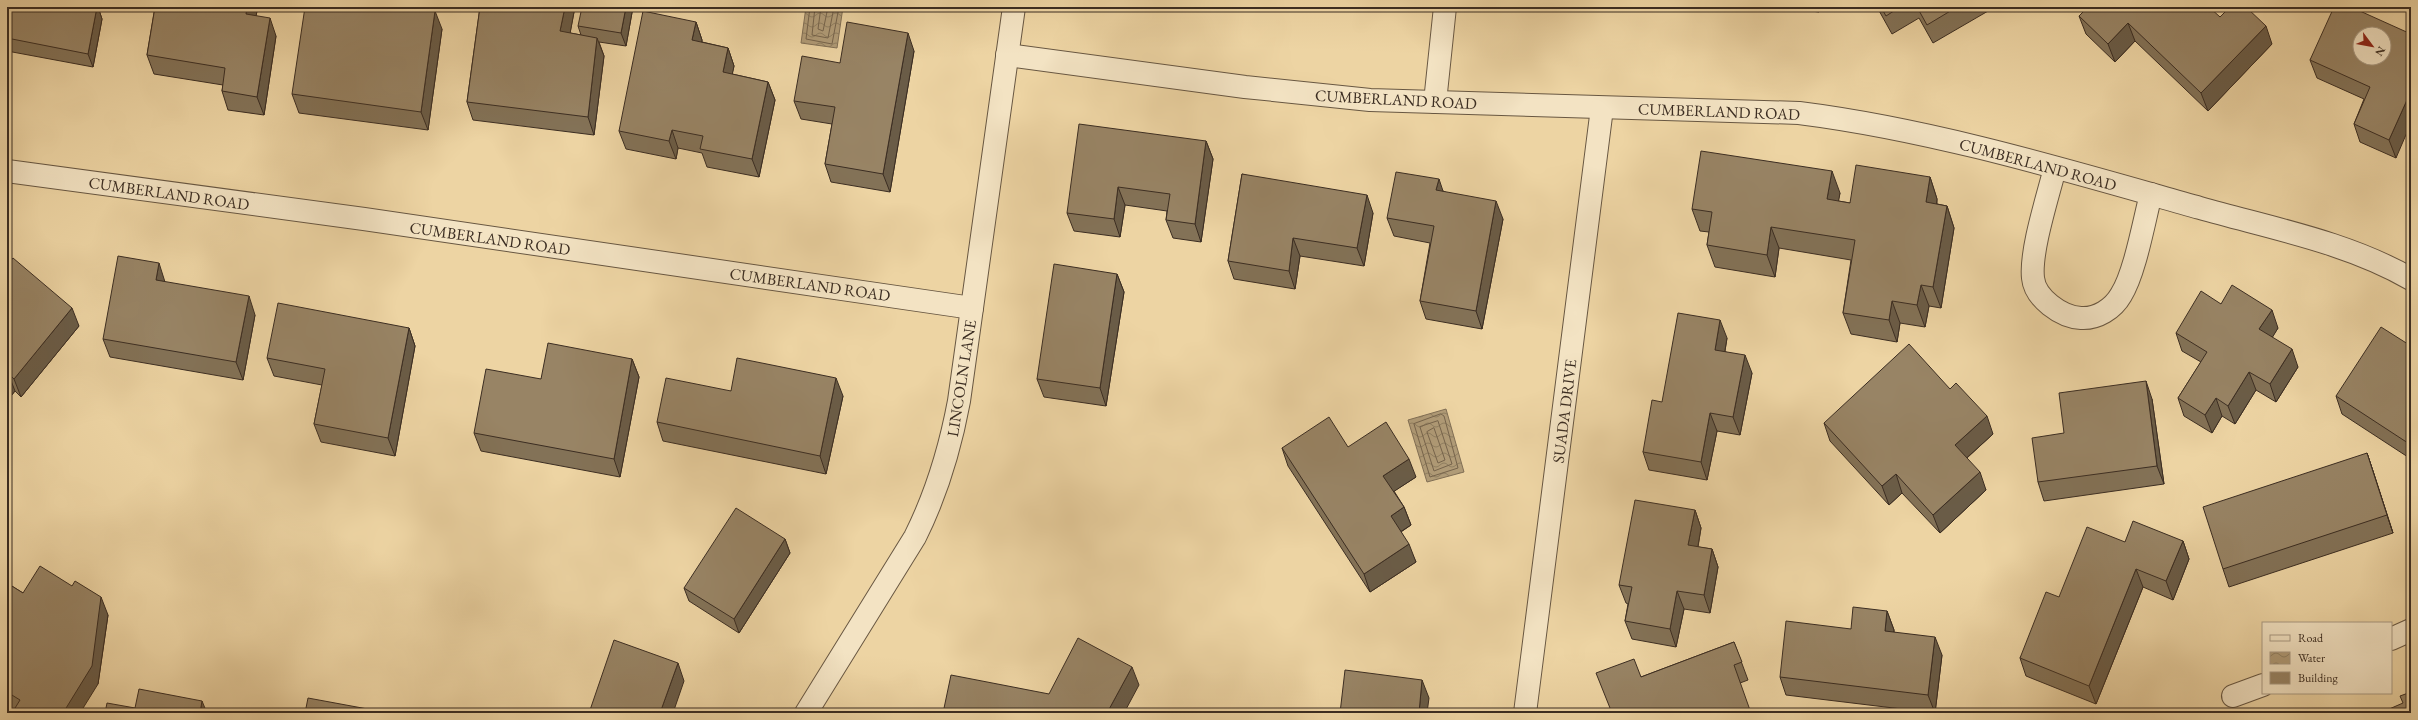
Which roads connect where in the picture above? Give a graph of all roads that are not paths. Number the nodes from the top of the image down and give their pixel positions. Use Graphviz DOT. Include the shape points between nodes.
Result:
graph roads {
  1 [pos="1014,7"];
  2 [pos="1445,7"];
  3 [pos="1007,55"];
  4 [pos="1435,102"];
  5 [pos="1602,108"];
  6 [pos="2055,168"];
  7 [pos="7,171"];
  8 [pos="2151,194"];
  9 [pos="2411,279"];
  10 [pos="972,308"];
  11 [pos="2411,630"];
  12 [pos="2392,639"];
  13 [pos="2262,685"];
  14 [pos="2233,696"];
  15 [pos="806,713"];
  16 [pos="1525,713"];
  1 -- 3 [label="street, LINCOLN LANE"];
  2 -- 4 [label="street"];
  3 -- 4 [label="street, CUMBERLAND ROAD" via="1308,94"];
  3 -- 10 [label="street, LINCOLN LANE"];
  4 -- 5 [label="street, CUMBERLAND ROAD"];
  5 -- 6 [label="street, CUMBERLAND ROAD" via="1799,113 1918,133"];
  5 -- 16 [label="street, SUADA DRIVE"];
  6 -- 8 [label="street, CUMBERLAND ROAD"];
  6 -- 8 [label="street" via="2033,261 2033,279 2040,294 2063,314 2081,318 2096,315 2110,309 2121,296 2128,282"];
  7 -- 10 [label="street, CUMBERLAND ROAD"];
  8 -- 9 [label="street, CUMBERLAND ROAD" via="2350,251"];
  10 -- 15 [label="street, LINCOLN LANE" via="954,427 930,508 898,566"];
  11 -- 12 [label="street"];
  13 -- 14 [label="street"];
}
